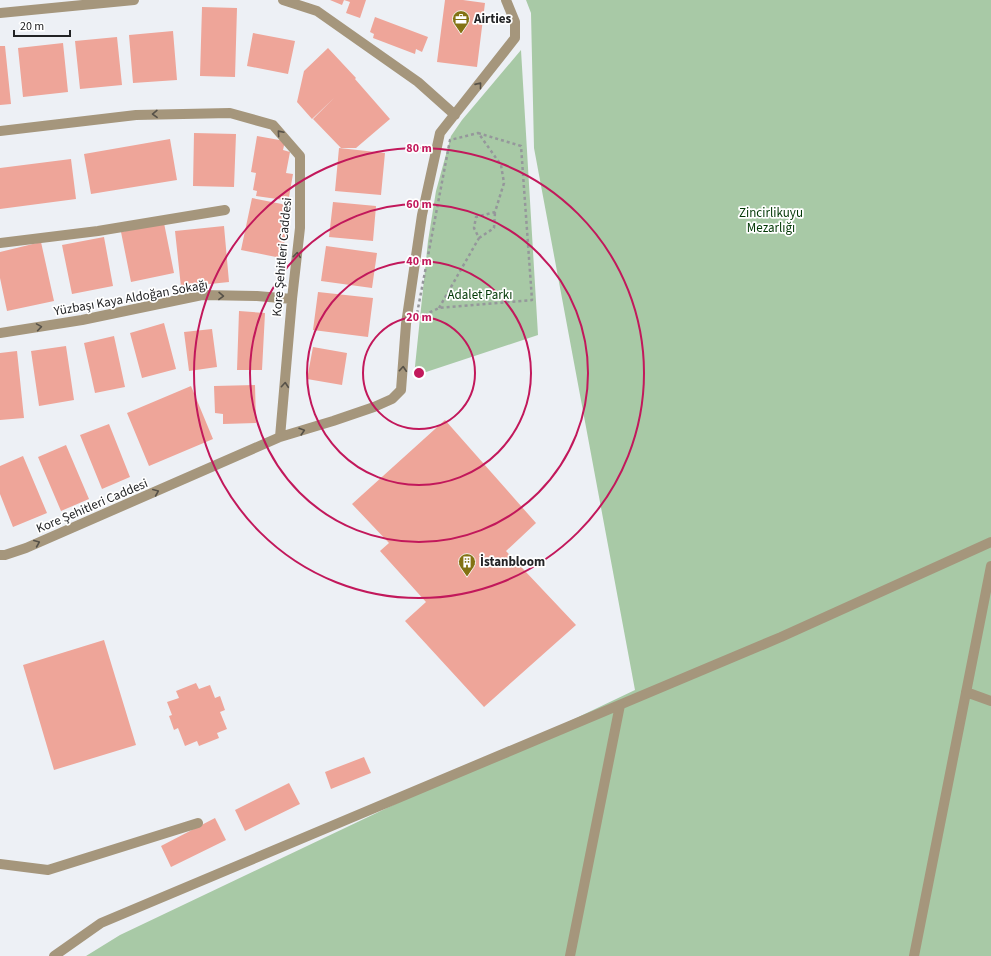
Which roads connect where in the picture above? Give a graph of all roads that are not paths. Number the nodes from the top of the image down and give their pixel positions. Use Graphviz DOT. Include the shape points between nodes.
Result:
graph roads {
  1 [pos="134,0"];
  2 [pos="283,0"];
  3 [pos="506,0"];
  4 [pos="0,13"];
  5 [pos="455,115"];
  6 [pos="0,130"];
  7 [pos="226,210"];
  8 [pos="0,243"];
  9 [pos="292,299"];
  10 [pos="0,333"];
  11 [pos="280,437"];
  12 [pos="991,542"];
  13 [pos="0,555"];
  14 [pos="991,566"];
  15 [pos="966,692"];
  16 [pos="991,701"];
  17 [pos="620,705"];
  18 [pos="198,823"];
  19 [pos="0,864"];
  20 [pos="54,956"];
  21 [pos="570,956"];
  22 [pos="914,956"];
  1 -- 4 [label="street"];
  2 -- 5 [label="street" via="317,10 418,82"];
  5 -- 3 [label="street, one-way" via="515,38 515,22"];
  11 -- 5 [label="street, Kore Şehitleri Caddesi, one-way" via="374,407 392,399 402,390 406,324 422,215 440,133"];
  9 -- 6 [label="street, Kore Şehitleri Caddesi, one-way" via="300,228 300,156 273,125 230,113 136,115"];
  7 -- 8 [label="street" via="98,231"];
  10 -- 9 [label="street, Yüzbaşı Kaya Aldoğan Sokağı, one-way" via="82,320 202,295"];
  11 -- 9 [label="street, Kore Şehitleri Caddesi, one-way"];
  13 -- 11 [label="street, Kore Şehitleri Caddesi, one-way" via="26,548"];
  12 -- 17 [label="street" via="781,637"];
  14 -- 15 [label="street"];
  15 -- 16 [label="street"];
  15 -- 22 [label="street"];
  17 -- 20 [label="street" via="101,922"];
  17 -- 21 [label="street"];
  18 -- 19 [label="street" via="48,870"];
}
